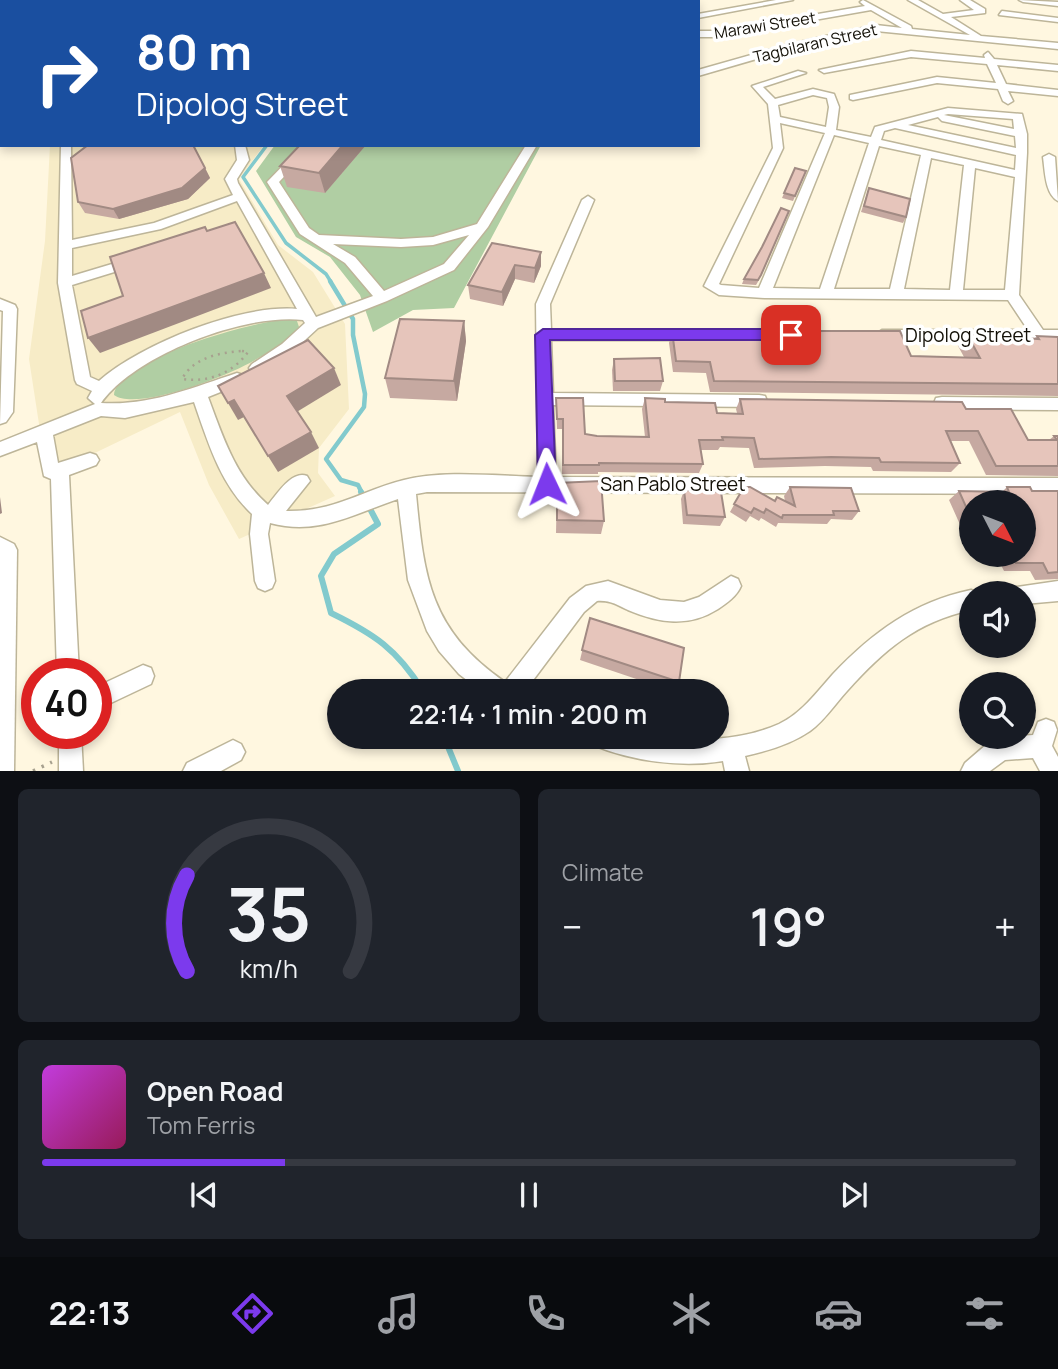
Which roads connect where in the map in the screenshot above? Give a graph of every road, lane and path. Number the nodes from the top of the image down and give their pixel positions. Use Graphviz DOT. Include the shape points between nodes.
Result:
graph roads {
  1 [pos="789,0"];
  2 [pos="860,0"];
  3 [pos="912,0"];
  4 [pos="964,0"];
  5 [pos="1023,0"];
  6 [pos="1036,1"];
  7 [pos="1058,4"];
  8 [pos="873,7"];
  9 [pos="1002,13"];
  10 [pos="700,16"];
  11 [pos="943,16"];
  12 [pos="1058,20"];
  13 [pos="910,29"];
  14 [pos="700,34"];
  15 [pos="979,38"];
  16 [pos="1058,46"];
  17 [pos="992,62"];
  18 [pos="1058,68"];
  19 [pos="824,70"];
  20 [pos="700,72"];
  21 [pos="1002,87"];
  22 [pos="813,92"];
  23 [pos="1058,93"];
  24 [pos="853,97"];
  25 [pos="1008,101"];
  26 [pos="773,103"];
  27 [pos="929,115"];
  28 [pos="776,119"];
  29 [pos="890,124"];
  30 [pos="831,131"];
  31 [pos="1022,134"];
  32 [pos="874,141"];
  33 [pos="69,147"];
  34 [pos="240,147"];
  35 [pos="307,147"];
  36 [pos="531,147"];
  37 [pos="927,153"];
  38 [pos="1022,153"];
  39 [pos="1049,157"];
  40 [pos="970,162"];
  41 [pos="1020,175"];
  42 [pos="240,195"];
  43 [pos="1058,197"];
  44 [pos="588,200"];
  45 [pos="482,227"];
  46 [pos="318,239"];
  47 [pos="65,245"];
  48 [pos="141,259"];
  49 [pos="65,283"];
  50 [pos="764,293"];
  51 [pos="896,293"];
  52 [pos="825,294"];
  53 [pos="956,294"];
  54 [pos="1012,295"];
  55 [pos="382,298"];
  56 [pos="0,304"];
  57 [pos="310,319"];
  58 [pos="543,335"];
  59 [pos="805,335"];
  60 [pos="860,335"];
  61 [pos="1039,335"];
  62 [pos="1058,335"];
  63 [pos="209,356"];
  64 [pos="99,388"];
  65 [pos="199,394"];
  66 [pos="545,399"];
  67 [pos="772,401"];
  68 [pos="921,402"];
  69 [pos="1058,404"];
  70 [pos="100,409"];
  71 [pos="0,417"];
  72 [pos="44,432"];
  73 [pos="0,449"];
  74 [pos="90,460"];
  75 [pos="60,471"];
  76 [pos="301,481"];
  77 [pos="547,484"];
  78 [pos="1058,486"];
  79 [pos="396,490"];
  80 [pos="266,513"];
  81 [pos="0,546"];
  82 [pos="265,581"];
  83 [pos="731,586"];
  84 [pos="1058,592"];
  85 [pos="1036,593"];
  86 [pos="959,603"];
  87 [pos="67,658"];
  88 [pos="143,676"];
  89 [pos="484,679"];
  90 [pos="521,679"];
  91 [pos="112,691"];
  92 [pos="650,749"];
  93 [pos="233,752"];
  94 [pos="734,760"];
  95 [pos="701,762"];
  96 [pos="65,764"];
  97 [pos="2,771"];
  98 [pos="33,771"];
  99 [pos="195,771"];
  100 [pos="972,771"];
  101 [pos="1053,771"];
  1 -- 10 [label="street"];
  2 -- 8 [label="street"];
  3 -- 11 [label="street"];
  4 -- 11 [label="street" via="982,11"];
  5 -- 6 [label="street"];
  6 -- 7 [label="street"];
  8 -- 13 [label="street"];
  8 -- 14 [label="street, Marawi Street"];
  9 -- 12 [label="street"];
  11 -- 15 [label="street"];
  13 -- 15 [label="street, Tagbilaran Street"];
  13 -- 20 [label="street, Tagbilaran Street" via="865,30"];
  15 -- 16 [label="street, Tagbilaran Street"];
  15 -- 17 [label="street"];
  17 -- 18 [label="street"];
  17 -- 19 [label="street" via="911,54"];
  17 -- 21 [label="street"];
  21 -- 23 [label="street"];
  21 -- 24 [label="street" via="936,80"];
  21 -- 25 [label="street"];
  22 -- 26 [label="street"];
  22 -- 26 [label="street" via="796,74 757,86"];
  22 -- 30 [label="street" via="834,98"];
  26 -- 28 [label="street"];
  27 -- 29 [label="street"];
  27 -- 31 [label="street"];
  27 -- 31 [label="street" via="957,111 1018,116"];
  28 -- 30 [label="street"];
  28 -- 50 [label="street" via="778,148 711,286"];
  29 -- 32 [label="street" via="878,129"];
  29 -- 38 [label="street"];
  30 -- 32 [label="street"];
  30 -- 50 [label="street"];
  31 -- 38 [label="street"];
  32 -- 37 [label="street"];
  32 -- 52 [label="street"];
  33 -- 47 [label="street"];
  34 -- 42 [label="street" via="243,160 231,179"];
  35 -- 46 [label="street" via="273,182 304,231"];
  36 -- 45 [label="street"];
  37 -- 40 [label="street"];
  37 -- 51 [label="street"];
  38 -- 41 [label="street"];
  39 -- 43 [label="street"];
  40 -- 41 [label="street"];
  40 -- 53 [label="street"];
  41 -- 54 [label="street"];
  42 -- 47 [label="street" via="157,226"];
  42 -- 57 [label="street" via="248,224"];
  44 -- 58 [label="street" via="543,304"];
  45 -- 46 [label="street" via="433,241"];
  45 -- 55 [label="street" via="449,267"];
  46 -- 55 [label="street" via="350,260"];
  47 -- 49 [label="street"];
  48 -- 49 [label="street"];
  49 -- 64 [label="street" via="83,380"];
  50 -- 52 [label="street"];
  51 -- 52 [label="street"];
  51 -- 53 [label="street"];
  53 -- 54 [label="street"];
  54 -- 61 [label="street"];
  55 -- 57 [label="street" via="339,315"];
  56 -- 71 [label="street" via="10,309 5,412"];
  57 -- 64 [label="street" via="264,315 215,328 132,364"];
  57 -- 65 [label="street" via="287,348 258,368"];
  58 -- 59 [label="street"];
  58 -- 66 [label="street"];
  60 -- 61 [label="street, Dipolog Street"];
  61 -- 62 [label="street, Dipolog Street"];
  63 -- 63 [label="path" via="182,379 217,376 248,352"];
  64 -- 70 [label="street" via="95,400"];
  65 -- 70 [label="street" via="125,411"];
  65 -- 80 [label="street" via="230,476 244,496"];
  66 -- 67 [label="street"];
  66 -- 77 [label="street"];
  68 -- 69 [label="street"];
  70 -- 72 [label="street"];
  72 -- 73 [label="street"];
  72 -- 75 [label="street" via="48,469"];
  74 -- 75 [label="street"];
  75 -- 87 [label="street"];
  76 -- 80 [label="street"];
  77 -- 78 [label="street, San Pablo Street"];
  77 -- 79 [label="street, San Pablo Street" via="427,484"];
  79 -- 80 [label="street, San Pablo Street" via="343,512 293,522"];
  79 -- 89 [label="street" via="425,609 444,641"];
  80 -- 82 [label="street" via="259,534"];
  81 -- 97 [label="street" via="7,550"];
  83 -- 90 [label="street" via="701,609 671,614 611,592 588,594"];
  84 -- 85 [label="street"];
  86 -- 94 [label="street" via="905,623 872,648 806,720"];
  88 -- 91 [label="street"];
  92 -- 95 [label="street"];
  93 -- 99 [label="street"];
  94 -- 95 [label="street"];
  96 -- 98 [label="path"];
  100 -- 101 [label="street" via="997,750 1043,738"];
}
